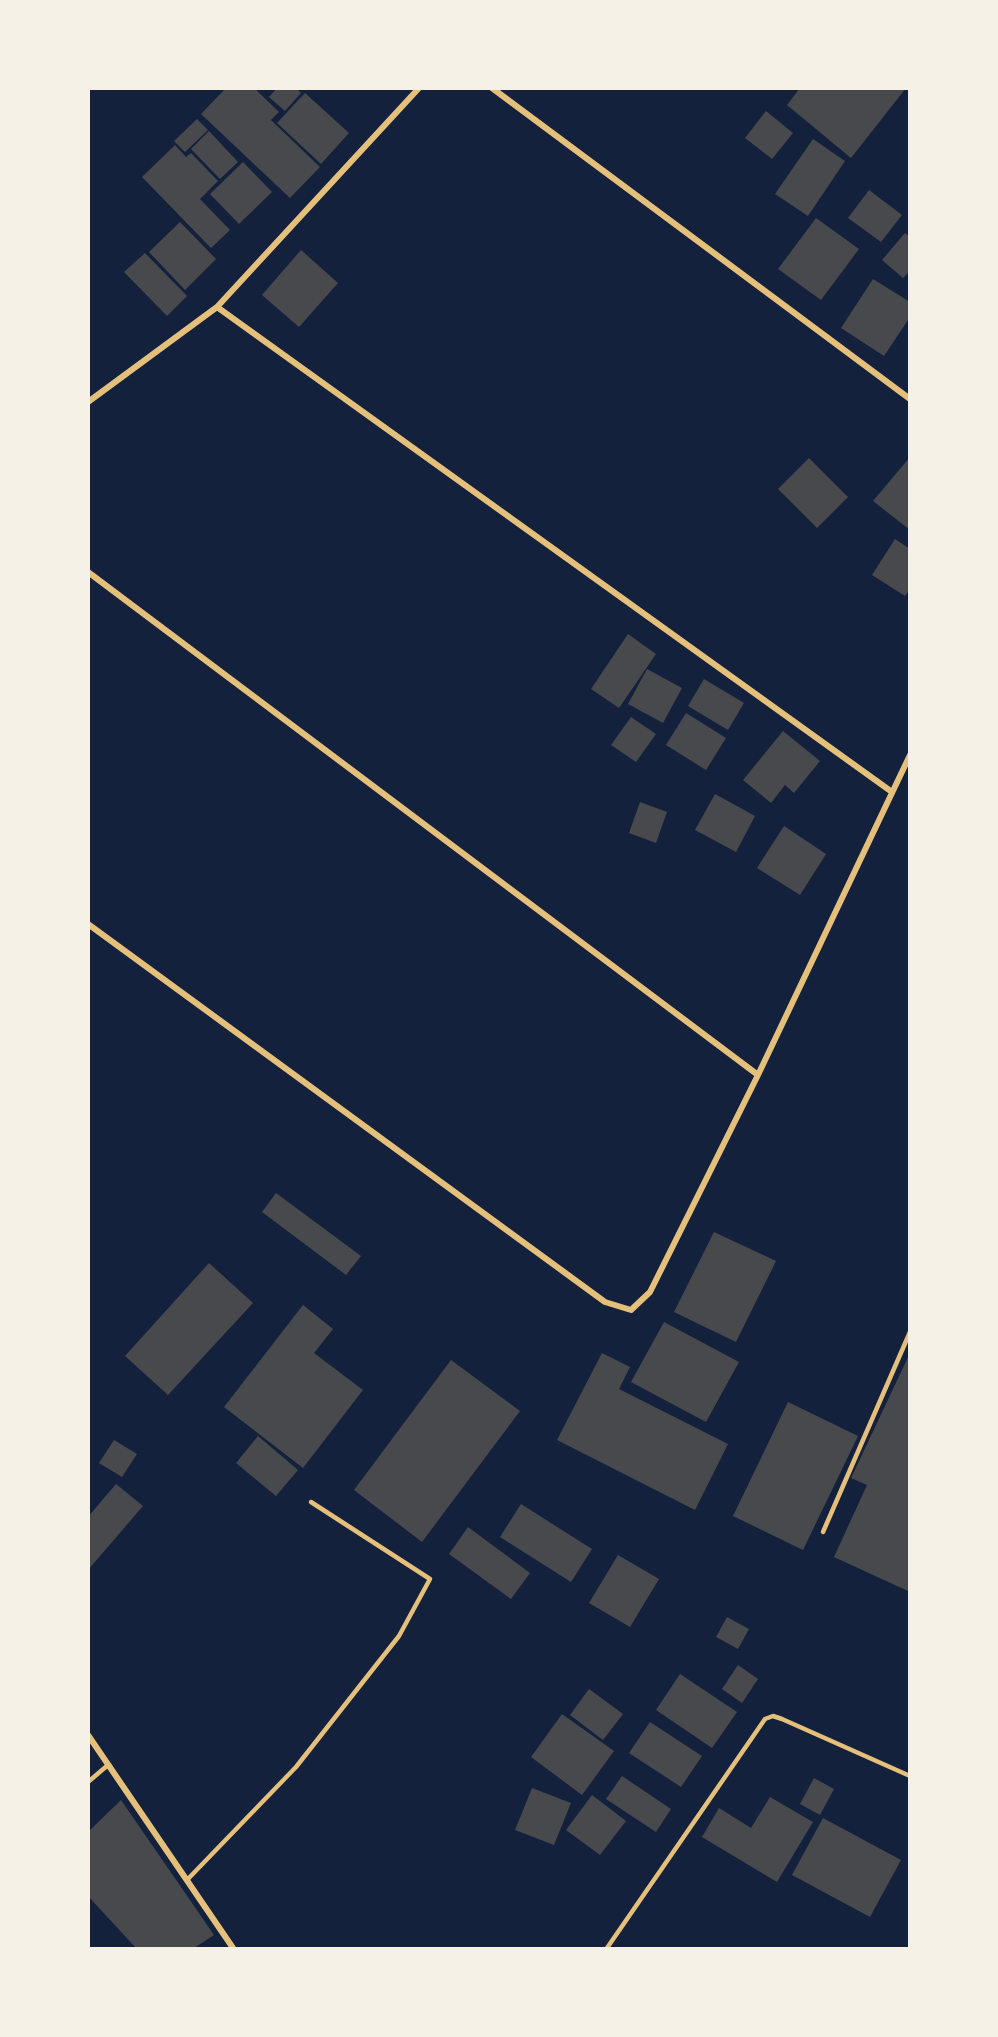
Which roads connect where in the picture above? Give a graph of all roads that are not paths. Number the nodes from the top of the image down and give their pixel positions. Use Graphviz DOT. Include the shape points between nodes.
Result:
graph roads {
  1 [pos="419,88"];
  2 [pos="492,88"];
  3 [pos="217,307"];
  4 [pos="909,399"];
  5 [pos="88,402"];
  6 [pos="88,572"];
  7 [pos="909,755"];
  8 [pos="892,792"];
  9 [pos="88,924"];
  10 [pos="758,1075"];
  11 [pos="909,1332"];
  12 [pos="310,1502"];
  13 [pos="823,1532"];
  14 [pos="88,1736"];
  15 [pos="108,1765"];
  16 [pos="909,1776"];
  17 [pos="88,1782"];
  18 [pos="187,1880"];
  19 [pos="233,1948"];
  20 [pos="606,1948"];
  1 -- 3 [label="street"];
  2 -- 4 [label="street"];
  3 -- 5 [label="street"];
  3 -- 8 [label="street"];
  6 -- 10 [label="street"];
  7 -- 8 [label="street"];
  8 -- 10 [label="street"];
  9 -- 10 [label="street" via="604,1302 631,1310 650,1292"];
  11 -- 13 [label="lane"];
  12 -- 18 [label="lane" via="430,1578 399,1636 296,1767"];
  14 -- 15 [label="street"];
  15 -- 17 [label="lane"];
  15 -- 18 [label="street"];
  16 -- 20 [label="lane" via="782,1719 765,1719"];
  18 -- 19 [label="street"];
}
